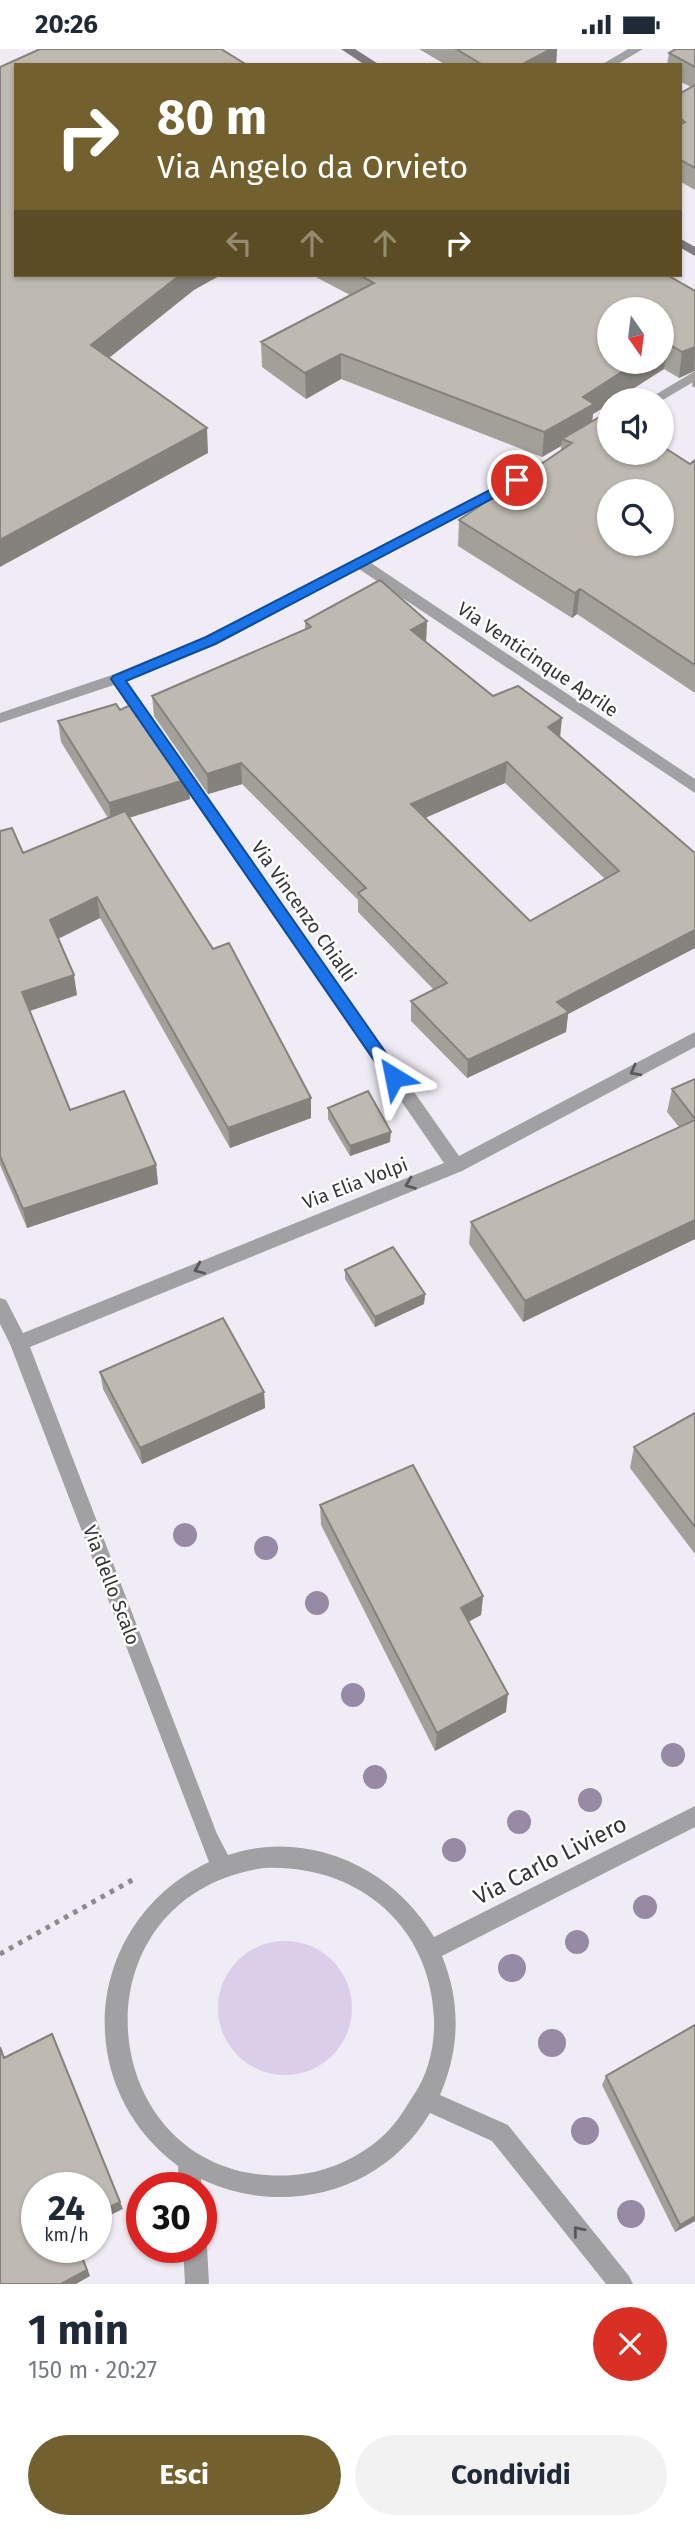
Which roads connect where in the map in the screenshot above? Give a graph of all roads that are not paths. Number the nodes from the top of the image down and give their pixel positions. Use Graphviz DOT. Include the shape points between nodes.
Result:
graph roads {
  1 [pos="347,49"];
  2 [pos="637,49"];
  3 [pos="371,63"];
  4 [pos="611,63"];
  5 [pos="695,375"];
  6 [pos="673,388"];
  7 [pos="552,459"];
  8 [pos="360,563"];
  9 [pos="117,679"];
  10 [pos="0,718"];
  11 [pos="695,787"];
  12 [pos="695,1039"];
  13 [pos="456,1166"];
  14 [pos="0,1306"];
  15 [pos="19,1343"];
  16 [pos="695,1816"];
  17 [pos="222,1865"];
  18 [pos="429,1951"];
  19 [pos="424,2099"];
  20 [pos="186,2172"];
  21 [pos="217,2182"];
  22 [pos="196,2263"];
  23 [pos="197,2284"];
  24 [pos="621,2284"];
  1 -- 3 [label="main road"];
  2 -- 4 [label="street"];
  5 -- 6 [label="street"];
  7 -- 8 [label="street"];
  8 -- 9 [label="street" via="211,641"];
  8 -- 11 [label="street, Via Venticinque Aprile"];
  9 -- 10 [label="street"];
  9 -- 13 [label="street, Via Vincenzo Chialli"];
  12 -- 13 [label="street, Via Elia Volpi, one-way"];
  13 -- 15 [label="street, Via Elia Volpi, one-way"];
  14 -- 15 [label="street, Via dello Scalo"];
  15 -- 17 [label="street, Via dello Scalo"];
  16 -- 18 [label="street, Via Carlo Liviero"];
  17 -- 18 [label="street" via="270,1854 319,1857 364,1876 402,1909"];
  17 -- 20 [label="street" via="183,1887 151,1920 129,1960 117,2015 123,2072 148,2125"];
  18 -- 19 [label="street" via="442,1999 441,2050"];
  19 -- 21 [label="street" via="397,2138 380,2153 362,2167 320,2185 274,2192"];
  24 -- 19 [label="street, one-way" via="500,2133"];
  22 -- 23 [label="street"];
}
